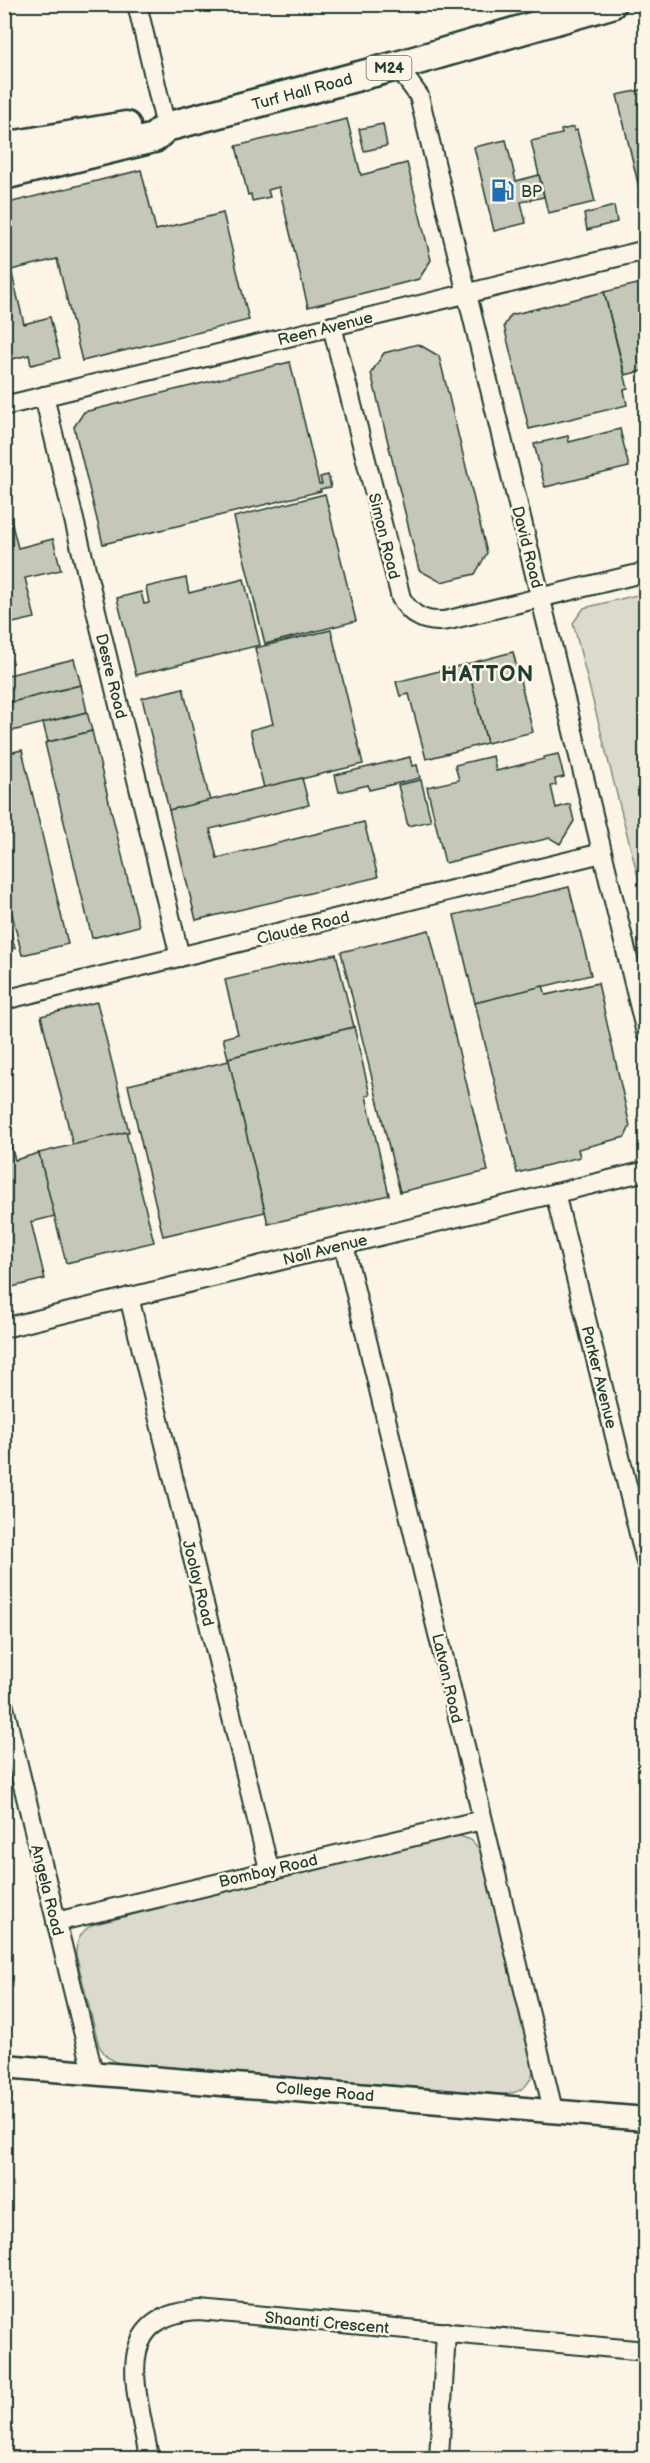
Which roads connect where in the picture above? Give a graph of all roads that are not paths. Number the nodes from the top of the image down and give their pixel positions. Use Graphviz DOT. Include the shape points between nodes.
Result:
graph roads {
  1 [pos="137,4"];
  2 [pos="611,4"];
  3 [pos="397,66"];
  4 [pos="166,127"];
  5 [pos="4,147"];
  6 [pos="4,176"];
  7 [pos="645,250"];
  8 [pos="466,294"];
  9 [pos="332,326"];
  10 [pos="44,396"];
  11 [pos="4,406"];
  12 [pos="645,572"];
  13 [pos="540,598"];
  14 [pos="602,853"];
  15 [pos="180,957"];
  16 [pos="4,1000"];
  17 [pos="645,1034"];
  18 [pos="645,1171"];
  19 [pos="555,1193"];
  20 [pos="344,1245"];
  21 [pos="129,1297"];
  22 [pos="4,1328"];
  23 [pos="645,1562"];
  24 [pos="4,1707"];
  25 [pos="482,1820"];
  26 [pos="269,1869"];
  27 [pos="56,1922"];
  28 [pos="4,2066"];
  29 [pos="93,2072"];
  30 [pos="553,2110"];
  31 [pos="645,2119"];
  32 [pos="446,2332"];
  33 [pos="645,2351"];
  34 [pos="149,2458"];
  35 [pos="439,2458"];
  1 -- 4 [label="street"];
  2 -- 3 [label="main road, Turf Hall Road / M24"];
  3 -- 4 [label="main road, Turf Hall Road / M24"];
  3 -- 8 [label="street, David Road" via="419,96"];
  4 -- 5 [label="main road, Turf Hall Road / M24" via="143,123"];
  4 -- 6 [label="main road, Turf Hall Road / M24" via="154,138"];
  7 -- 8 [label="street, Reen Avenue"];
  8 -- 9 [label="street, Reen Avenue"];
  8 -- 13 [label="street, David Road"];
  9 -- 10 [label="street, Reen Avenue"];
  9 -- 13 [label="street, Simon Road" via="406,606 421,618 439,622"];
  10 -- 11 [label="street, Reen Avenue"];
  10 -- 15 [label="street, Desre Road"];
  12 -- 13 [label="street, Simon Road"];
  13 -- 14 [label="street, David Road"];
  14 -- 15 [label="street, Claude Road"];
  14 -- 17 [label="street, David Road"];
  15 -- 16 [label="street, Claude Road"];
  18 -- 19 [label="street, Noll Avenue"];
  19 -- 20 [label="street, Noll Avenue"];
  19 -- 23 [label="street, Parker Avenue"];
  20 -- 21 [label="street, Noll Avenue"];
  20 -- 25 [label="street, Latvan Road"];
  21 -- 22 [label="street, Noll Avenue"];
  21 -- 26 [label="street, Joolay Road"];
  24 -- 27 [label="street, Angela Road"];
  25 -- 26 [label="street, Bombay Road"];
  25 -- 30 [label="street, Latvan Road"];
  26 -- 27 [label="street, Bombay Road"];
  27 -- 29 [label="street, Angela Road"];
  28 -- 29 [label="street, College Road"];
  29 -- 30 [label="street, College Road"];
  30 -- 31 [label="street, College Road"];
  32 -- 33 [label="street, Shaanti Crescent"];
  32 -- 34 [label="street, Shaanti Crescent" via="199,2310 166,2315 152,2324 136,2348 136,2380"];
  32 -- 35 [label="street"];
}
